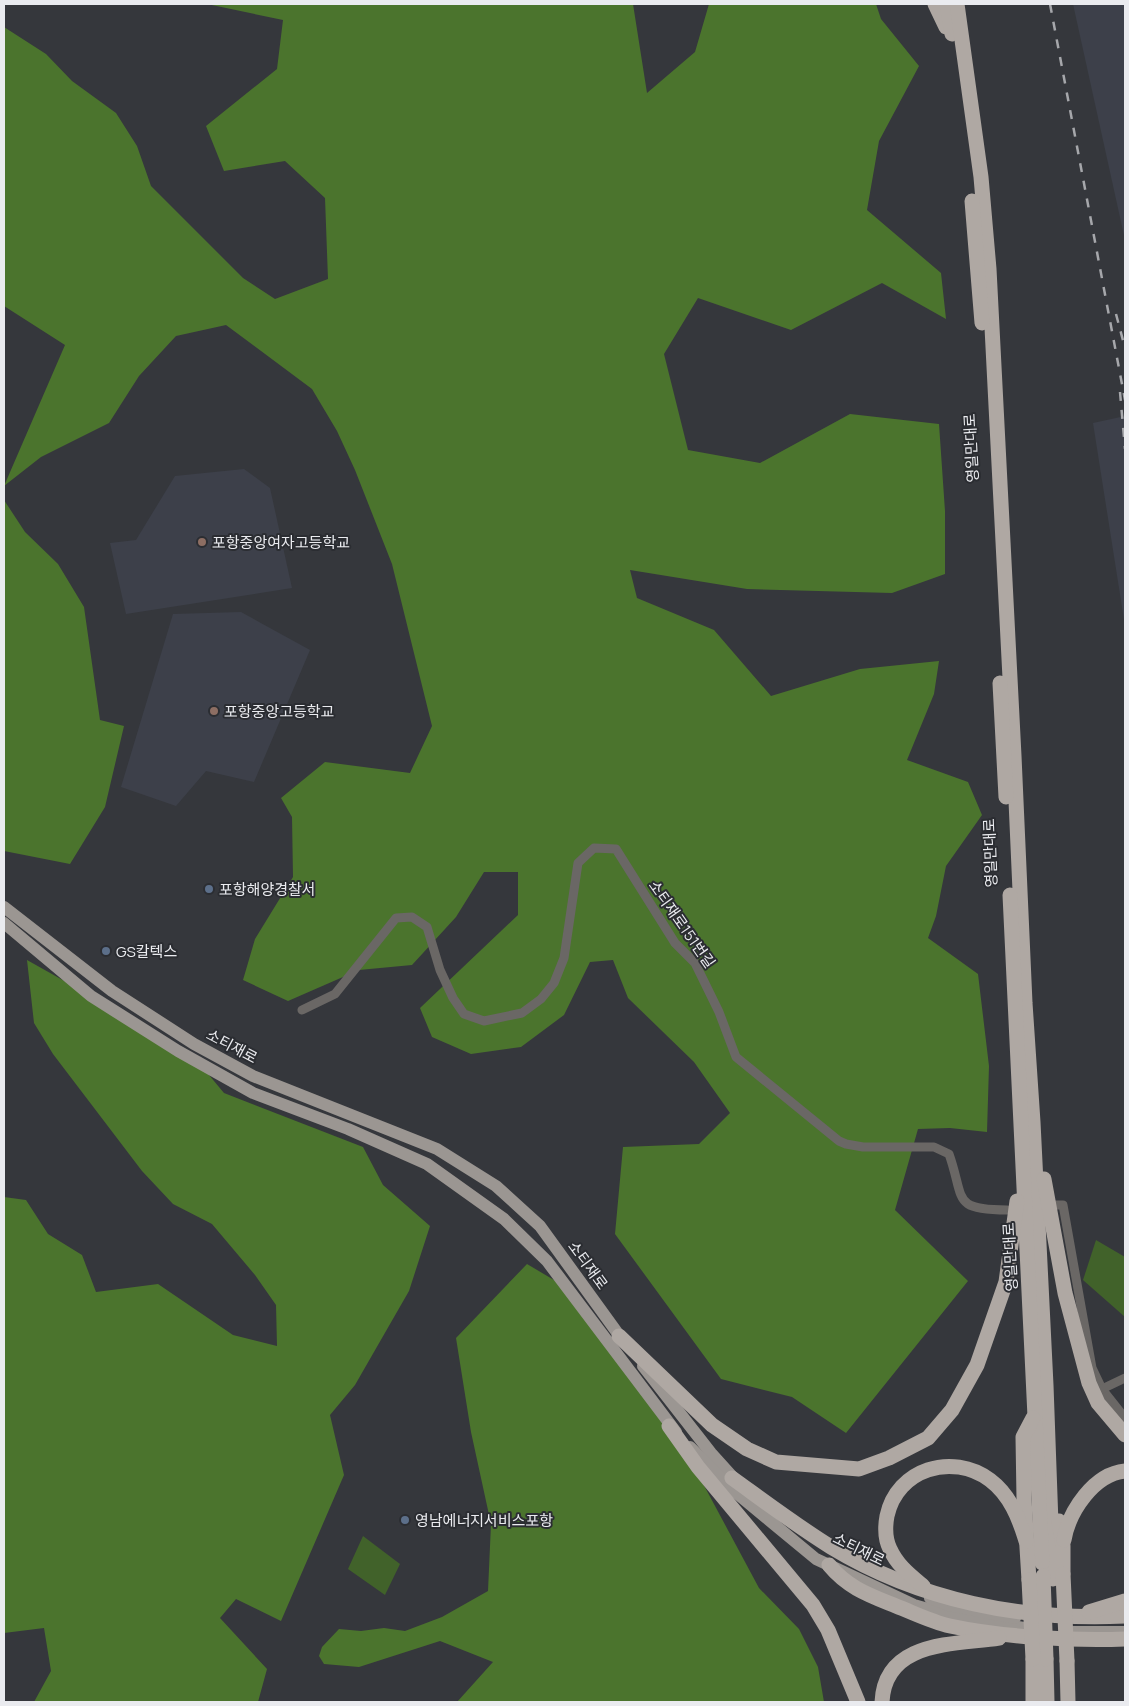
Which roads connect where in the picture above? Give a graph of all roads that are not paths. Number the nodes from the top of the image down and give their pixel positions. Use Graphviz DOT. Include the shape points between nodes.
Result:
graph roads {
  1 [pos="934,4"];
  2 [pos="946,4"];
  3 [pos="957,4"];
  4 [pos="968,4"];
  5 [pos="958,42"];
  6 [pos="4,907"];
  7 [pos="4,923"];
  8 [pos="302,1010"];
  9 [pos="1033,1122"];
  10 [pos="1023,1162"];
  11 [pos="1052,1205"];
  12 [pos="1007,1210"];
  13 [pos="619,1336"];
  14 [pos="1125,1378"];
  15 [pos="1102,1389"];
  16 [pos="1040,1413"];
  17 [pos="1125,1418"];
  18 [pos="669,1426"];
  19 [pos="1125,1435"];
  20 [pos="1125,1471"];
  21 [pos="732,1478"];
  22 [pos="1026,1541"];
  23 [pos="1063,1546"];
  24 [pos="829,1565"];
  25 [pos="1047,1577"];
  26 [pos="940,1595"];
  27 [pos="1125,1601"];
  28 [pos="1076,1616"];
  29 [pos="1125,1616"];
  30 [pos="1125,1621"];
  31 [pos="1125,1632"];
  32 [pos="1021,1635"];
  33 [pos="1125,1639"];
  34 [pos="1089,1640"];
  35 [pos="1125,1644"];
  36 [pos="1051,1660"];
  37 [pos="1032,1699"];
  38 [pos="858,1702"];
  39 [pos="882,1702"];
  40 [pos="1047,1702"];
  41 [pos="1059,1702"];
  42 [pos="1068,1702"];
  1 -- 5 [label="highway"];
  2 -- 5 [label="highway, 영일만대로"];
  3 -- 5 [label="highway, 영일만대로"];
  4 -- 5 [label="highway"];
  5 -- 9 [label="highway, 영일만대로" via="981,177 989,269"];
  5 -- 10 [label="highway, 영일만대로" via="983,336"];
  6 -- 13 [label="main road, 소티재로" via="112,991 194,1044 254,1076 437,1149 496,1186 540,1226"];
  7 -- 18 [label="main road, 소티재로" via="91,996 178,1051 253,1093 348,1129 427,1164 504,1219 547,1261 637,1378"];
  8 -- 12 [label="street, 소티재로151번길" via="335,994 396,918 412,917 427,928 440,970 464,1014 484,1021 522,1013 541,1000 554,983 564,958 578,863 594,848 616,849 675,943 695,963 736,1057 839,1141 863,1147 934,1147 949,1154 960,1197 971,1207"];
  9 -- 16 [label="highway, 영일만대로"];
  9 -- 19 [label="highway" via="1065,1293 1088,1383 1098,1403"];
  10 -- 13 [label="highway" via="1006,1282 977,1365 952,1410 928,1438 890,1458 859,1469 811,1467 776,1462 747,1449 712,1425"];
  10 -- 16 [label="highway, 영일만대로"];
  11 -- 15 [label="street" via="1063,1205 1085,1336 1092,1368"];
  13 -- 21 [label="main road, 소티재로"];
  14 -- 15 [label="street"];
  15 -- 17 [label="street"];
  16 -- 22 [label="highway" via="1023,1437"];
  16 -- 23 [label="highway" via="1055,1460"];
  16 -- 25 [label="highway, 영일만대로"];
  18 -- 24 [label="main road, 소티재로" via="741,1498 801,1548"];
  18 -- 38 [label="highway" via="698,1467 813,1605 828,1630"];
  20 -- 23 [label="highway" via="1117,1472 1084,1494 1066,1528"];
  21 -- 26 [label="highway" via="832,1547 904,1583"];
  21 -- 30 [label="main road, 소티재로" via="777,1518 823,1550 853,1566 948,1605 1026,1620"];
  22 -- 25 [label="highway"];
  22 -- 26 [label="highway" via="1012,1504 1000,1489 980,1474 960,1467 940,1466 911,1478 901,1486 888,1510 887,1542 896,1561 907,1573"];
  23 -- 25 [label="highway"];
  24 -- 31 [label="main road, 소티재로" via="914,1605 949,1615 1033,1630"];
  24 -- 32 [label="highway" via="842,1581 874,1598 949,1626"];
  25 -- 36 [label="highway, 영일만대로"];
  25 -- 36 [label="highway, bridge"];
  26 -- 28 [label="highway" via="1014,1613"];
  27 -- 28 [label="highway"];
  28 -- 29 [label="highway"];
  32 -- 34 [label="highway"];
  32 -- 39 [label="highway" via="922,1649 898,1665 890,1676"];
  33 -- 34 [label="highway"];
  34 -- 35 [label="highway"];
  36 -- 37 [label="highway"];
  36 -- 40 [label="highway, 영일만대로"];
  36 -- 41 [label="highway, 영일만대로"];
  36 -- 42 [label="highway"];
}
